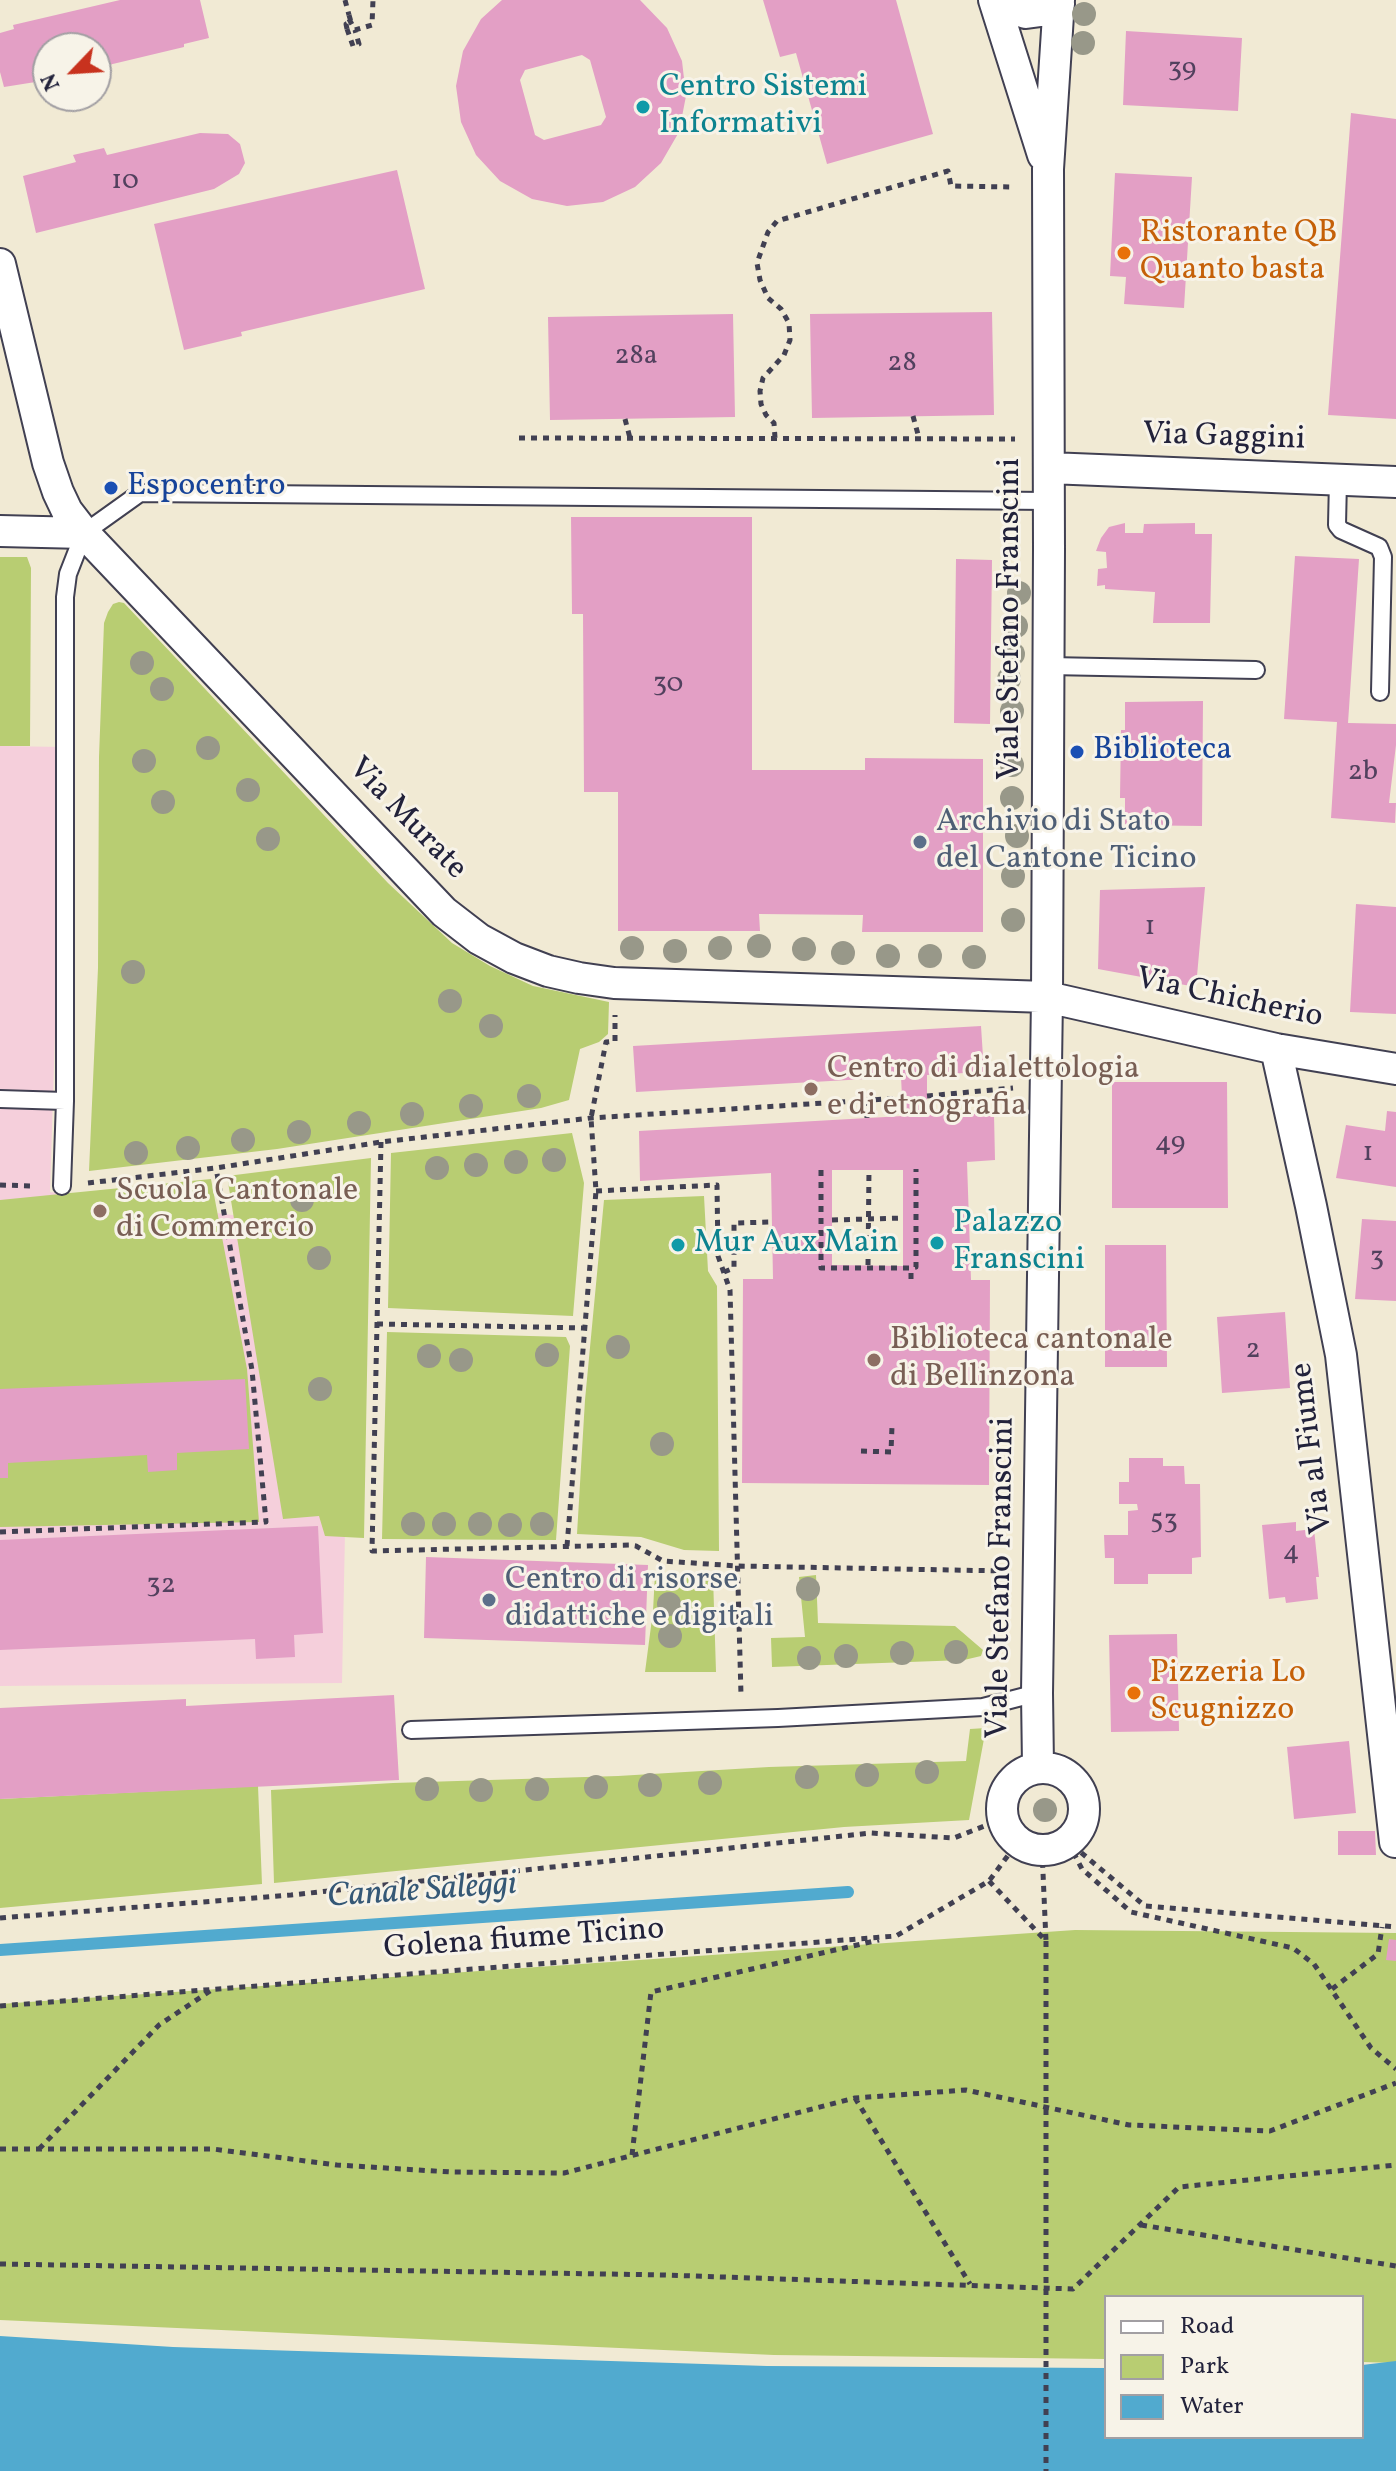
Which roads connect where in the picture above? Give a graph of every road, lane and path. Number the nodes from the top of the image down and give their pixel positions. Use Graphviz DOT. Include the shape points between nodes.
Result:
graph roads {
  1 [pos="345,0"];
  2 [pos="373,0"];
  3 [pos="994,0"];
  4 [pos="1001,0"];
  5 [pos="1059,2"];
  6 [pos="349,17"];
  7 [pos="355,30"];
  8 [pos="1048,178"];
  9 [pos="0,264"];
  10 [pos="913,416"];
  11 [pos="625,419"];
  12 [pos="519,438"];
  13 [pos="630,438"];
  14 [pos="775,438"];
  15 [pos="919,438"];
  16 [pos="1048,453"];
  17 [pos="1338,480"];
  18 [pos="1396,482"];
  19 [pos="1049,501"];
  20 [pos="0,531"];
  21 [pos="84,533"];
  22 [pos="1049,666"];
  23 [pos="1256,670"];
  24 [pos="1380,692"];
  25 [pos="1047,997"];
  26 [pos="615,1041"];
  27 [pos="1276,1049"];
  28 [pos="1396,1069"];
  29 [pos="1046,1086"];
  30 [pos="927,1096"];
  31 [pos="902,1098"];
  32 [pos="0,1099"];
  33 [pos="866,1100"];
  34 [pos="65,1101"];
  35 [pos="591,1118"];
  36 [pos="867,1118"];
  37 [pos="381,1142"];
  38 [pos="216,1168"];
  39 [pos="869,1169"];
  40 [pos="916,1169"];
  41 [pos="821,1170"];
  42 [pos="0,1185"];
  43 [pos="62,1186"];
  44 [pos="596,1191"];
  45 [pos="903,1218"];
  46 [pos="869,1219"];
  47 [pos="832,1220"];
  48 [pos="771,1222"];
  49 [pos="868,1265"];
  50 [pos="911,1268"];
  51 [pos="724,1272"];
  52 [pos="911,1279"];
  53 [pos="377,1324"];
  54 [pos="585,1328"];
  55 [pos="892,1426"];
  56 [pos="861,1451"];
  57 [pos="0,1532"];
  58 [pos="567,1546"];
  59 [pos="738,1566"];
  60 [pos="1038,1572"];
  61 [pos="1037,1693"];
  62 [pos="742,1720"];
  63 [pos="411,1730"];
  64 [pos="1038,1766"];
  65 [pos="1033,1838"];
  66 [pos="1395,1842"];
  67 [pos="989,1881"];
  68 [pos="0,1918"];
  69 [pos="1382,1927"];
  70 [pos="1396,1927"];
  71 [pos="896,1936"];
  72 [pos="1046,1941"];
  73 [pos="214,1989"];
  74 [pos="1332,1989"];
  75 [pos="0,2006"];
  76 [pos="1396,2069"];
  77 [pos="1396,2083"];
  78 [pos="855,2098"];
  79 [pos="0,2149"];
  80 [pos="39,2149"];
  81 [pos="631,2156"];
  82 [pos="1396,2165"];
  83 [pos="1140,2224"];
  84 [pos="0,2264"];
  85 [pos="1396,2266"];
  86 [pos="970,2285"];
  87 [pos="1046,2471"];
  1 -- 6 [label="path"];
  2 -- 7 [label="path" via="372,25"];
  3 -- 8 [label="street"];
  4 -- 5 [label="street" via="1026,13"];
  5 -- 8 [label="street, Viale Stefano Franscini"];
  6 -- 7 [label="path"];
  6 -- 7 [label="path, bridge" via="353,46 359,44"];
  8 -- 14 [label="path" via="951,186 948,171 777,221 757,263 768,298 789,323 784,355 763,378 760,391"];
  8 -- 16 [label="street, Viale Stefano Franscini"];
  9 -- 21 [label="street, Via Murate" via="48,463 67,511"];
  10 -- 15 [label="path"];
  11 -- 13 [label="path"];
  12 -- 13 [label="path"];
  13 -- 14 [label="path"];
  14 -- 15 [label="path"];
  15 -- 16 [label="path"];
  16 -- 17 [label="street, Via Gaggini"];
  16 -- 19 [label="street, Viale Stefano Franscini"];
  17 -- 18 [label="street, Via Gaggini"];
  17 -- 24 [label="lane" via="1337,525 1379,547 1383,557"];
  19 -- 21 [label="lane" via="140,493"];
  19 -- 22 [label="street, Viale Stefano Franscini"];
  20 -- 21 [label="street"];
  21 -- 25 [label="street, Via Murate" via="444,912 514,958 614,983"];
  21 -- 34 [label="lane" via="65,597"];
  22 -- 23 [label="lane"];
  22 -- 25 [label="street, Viale Stefano Franscini"];
  25 -- 27 [label="street, Via Chicherio"];
  25 -- 29 [label="street, Viale Stefano Franscini"];
  26 -- 35 [label="path" via="606,1042"];
  27 -- 28 [label="street, Via Chicherio"];
  27 -- 66 [label="street, Via al Fiume" via="1341,1355"];
  29 -- 30 [label="path"];
  29 -- 60 [label="street, Viale Stefano Franscini"];
  31 -- 33 [label="path"];
  32 -- 34 [label="lane"];
  33 -- 35 [label="path"];
  33 -- 36 [label="path"];
  34 -- 43 [label="lane"];
  35 -- 37 [label="path"];
  35 -- 44 [label="path"];
  37 -- 38 [label="path"];
  37 -- 53 [label="path"];
  38 -- 43 [label="path"];
  38 -- 57 [label="path" via="252,1370 266,1522"];
  39 -- 46 [label="path"];
  40 -- 50 [label="path" via="916,1267"];
  41 -- 50 [label="path" via="821,1268"];
  42 -- 43 [label="path"];
  44 -- 51 [label="path" via="717,1185 718,1256"];
  44 -- 54 [label="path"];
  45 -- 46 [label="path"];
  46 -- 47 [label="path"];
  46 -- 49 [label="path"];
  48 -- 51 [label="path" via="734,1223 734,1268"];
  50 -- 52 [label="path"];
  51 -- 59 [label="path" via="730,1290"];
  53 -- 54 [label="path"];
  53 -- 58 [label="path" via="372,1551"];
  54 -- 58 [label="path"];
  55 -- 56 [label="path" via="891,1452"];
  58 -- 59 [label="path" via="629,1545 663,1561"];
  59 -- 60 [label="path"];
  59 -- 62 [label="path"];
  60 -- 61 [label="street, Viale Stefano Franscini"];
  61 -- 62 [label="lane" via="983,1707"];
  61 -- 64 [label="street, Viale Stefano Franscini"];
  62 -- 63 [label="lane"];
  64 -- 65 [label="street" via="1013,1780 1001,1806"];
  64 -- 65 [label="street" via="1073,1781 1084,1806 1078,1831"];
  65 -- 67 [label="path, Golena fiume Ticino"];
  65 -- 68 [label="path" via="871,1833 291,1895"];
  65 -- 69 [label="path" via="1145,1906"];
  65 -- 72 [label="path"];
  65 -- 74 [label="path" via="1082,1869 1131,1912 1293,1948 1314,1964"];
  67 -- 71 [label="path, Golena fiume Ticino"];
  67 -- 72 [label="path"];
  69 -- 70 [label="path"];
  69 -- 74 [label="path" via="1378,1954"];
  71 -- 73 [label="path, Golena fiume Ticino"];
  71 -- 81 [label="path" via="651,1992"];
  72 -- 87 [label="path, bridge"];
  73 -- 75 [label="path, Golena fiume Ticino"];
  73 -- 80 [label="path" via="159,2025"];
  74 -- 76 [label="path" via="1371,2048"];
  77 -- 78 [label="path" via="1270,2131 1129,2125 966,2090"];
  78 -- 81 [label="path"];
  78 -- 86 [label="path"];
  79 -- 80 [label="path"];
  80 -- 81 [label="path" via="213,2149 337,2165 522,2173 564,2173"];
  82 -- 83 [label="path" via="1179,2187"];
  83 -- 85 [label="path"];
  83 -- 86 [label="path" via="1073,2289"];
  84 -- 86 [label="path"];
}
